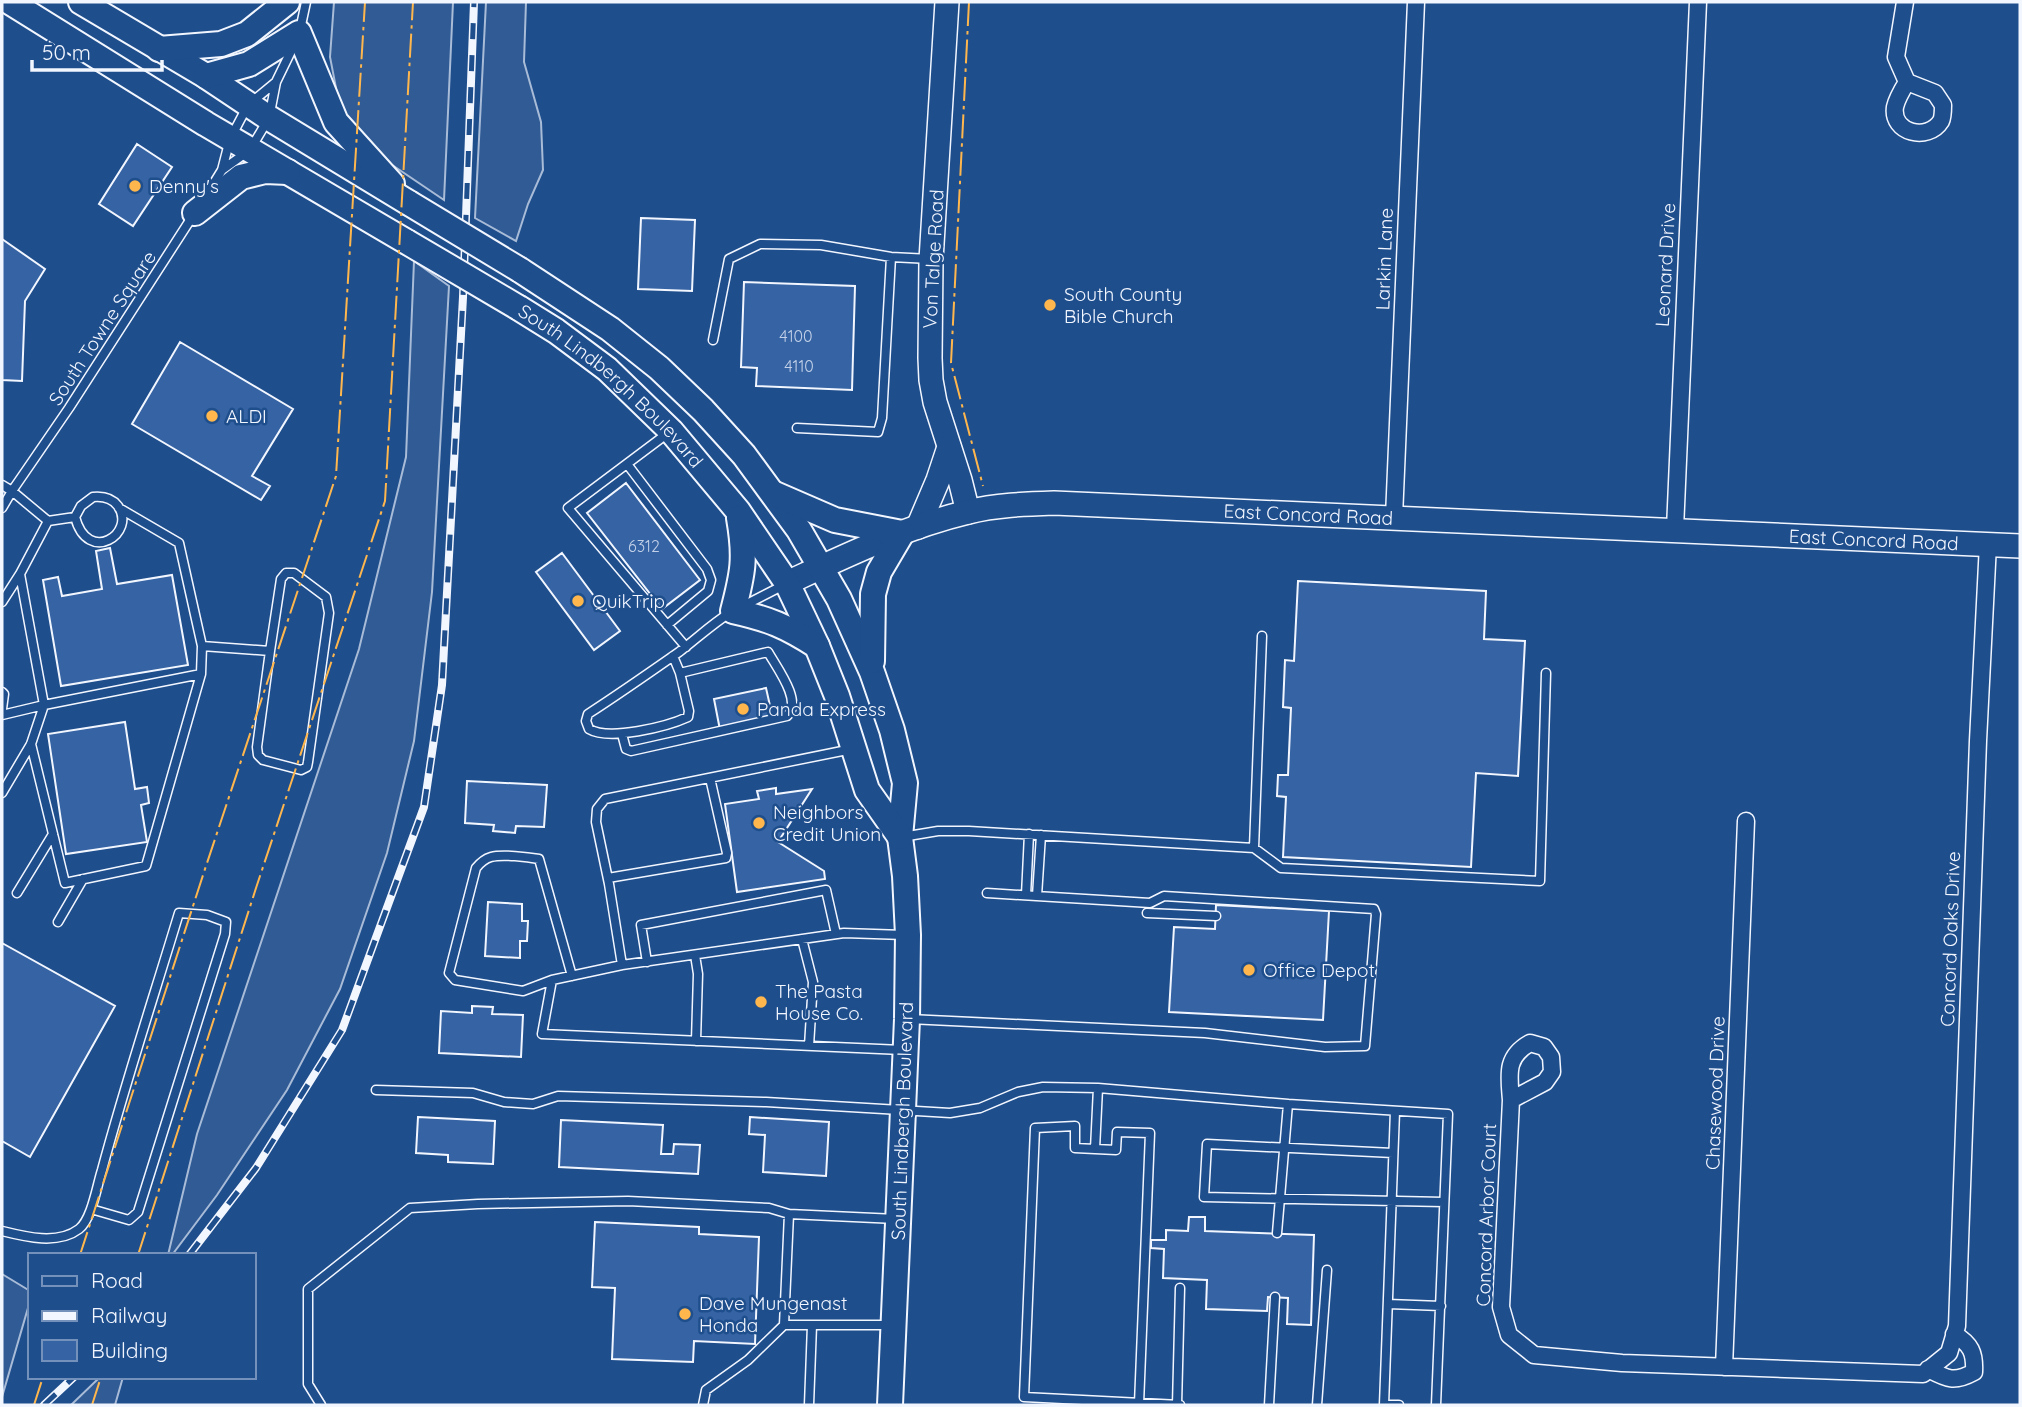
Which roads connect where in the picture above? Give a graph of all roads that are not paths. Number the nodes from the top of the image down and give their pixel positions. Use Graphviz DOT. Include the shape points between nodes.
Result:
graph roads {
  1 [pos="10,2"];
  2 [pos="81,2"];
  3 [pos="287,2"];
  4 [pos="306,2"];
  5 [pos="947,2"];
  6 [pos="1416,2"];
  7 [pos="1698,2"];
  8 [pos="1905,2"];
  9 [pos="299,33"];
  10 [pos="159,49"];
  11 [pos="206,76"];
  12 [pos="276,82"];
  13 [pos="1907,82"];
  14 [pos="259,111"];
  15 [pos="240,144"];
  16 [pos="222,170"];
  17 [pos="288,172"];
  18 [pos="409,203"];
  19 [pos="195,213"];
  20 [pos="891,257"];
  21 [pos="931,260"];
  22 [pos="713,340"];
  23 [pos="797,428"];
  24 [pos="671,431"];
  25 [pos="949,447"];
  26 [pos="627,464"];
  27 [pos="2,485"];
  28 [pos="12,491"];
  29 [pos="775,494"];
  30 [pos="2,508"];
  31 [pos="120,508"];
  32 [pos="738,511"];
  33 [pos="968,512"];
  34 [pos="75,517"];
  35 [pos="1394,517"];
  36 [pos="48,521"];
  37 [pos="1675,529"];
  38 [pos="910,530"];
  39 [pos="1988,544"];
  40 [pos="2020,546"];
  41 [pos="822,567"];
  42 [pos="20,574"];
  43 [pos="786,583"];
  44 [pos="2,602"];
  45 [pos="733,611"];
  46 [pos="667,625"];
  47 [pos="1262,636"];
  48 [pos="202,646"];
  49 [pos="686,646"];
  50 [pos="817,646"];
  51 [pos="270,651"];
  52 [pos="673,656"];
  53 [pos="872,672"];
  54 [pos="680,673"];
  55 [pos="1546,673"];
  56 [pos="201,674"];
  57 [pos="2,692"];
  58 [pos="44,705"];
  59 [pos="2,709"];
  60 [pos="2,715"];
  61 [pos="622,734"];
  62 [pos="31,744"];
  63 [pos="855,748"];
  64 [pos="709,778"];
  65 [pos="2,793"];
  66 [pos="1746,821"];
  67 [pos="53,834"];
  68 [pos="1029,834"];
  69 [pos="1041,835"];
  70 [pos="900,837"];
  71 [pos="1254,848"];
  72 [pos="608,878"];
  73 [pos="83,879"];
  74 [pos="17,893"];
  75 [pos="987,893"];
  76 [pos="1026,895"];
  77 [pos="1037,896"];
  78 [pos="1147,913"];
  79 [pos="1216,916"];
  80 [pos="58,922"];
  81 [pos="836,934"];
  82 [pos="908,935"];
  83 [pos="802,939"];
  84 [pos="695,955"];
  85 [pos="647,962"];
  86 [pos="622,965"];
  87 [pos="572,975"];
  88 [pos="552,980"];
  89 [pos="906,1018"];
  90 [pos="696,1041"];
  91 [pos="809,1046"];
  92 [pos="905,1050"];
  93 [pos="1098,1088"];
  94 [pos="376,1090"];
  95 [pos="1511,1100"];
  96 [pos="1288,1104"];
  97 [pos="903,1111"];
  98 [pos="1395,1111"];
  99 [pos="1284,1148"];
  100 [pos="1095,1149"];
  101 [pos="1393,1153"];
  102 [pos="1280,1200"];
  103 [pos="1392,1200"];
  104 [pos="1444,1202"];
  105 [pos="91,1209"];
  106 [pos="789,1214"];
  107 [pos="899,1219"];
  108 [pos="2,1231"];
  109 [pos="1277,1233"];
  110 [pos="1327,1270"];
  111 [pos="1180,1288"];
  112 [pos="1275,1297"];
  113 [pos="1388,1304"];
  114 [pos="1441,1306"];
  115 [pos="784,1325"];
  116 [pos="812,1325"];
  117 [pos="894,1325"];
  118 [pos="1954,1334"];
  119 [pos="1724,1367"];
  120 [pos="1928,1369"];
  121 [pos="1139,1404"];
  122 [pos="321,1405"];
  123 [pos="704,1405"];
  124 [pos="810,1405"];
  125 [pos="890,1405"];
  126 [pos="1178,1405"];
  127 [pos="1269,1405"];
  128 [pos="1317,1405"];
  129 [pos="1399,1405"];
  130 [pos="1436,1405"];
  1 -- 15 [label="main road, South Lindbergh Boulevard"];
  2 -- 10 [label="main road, South Lindbergh Boulevard"];
  3 -- 10 [label="main road" via="247,34 222,44"];
  4 -- 9 [label="lane"];
  5 -- 21 [label="street, Von Talge Road"];
  6 -- 35 [label="street, Larkin Lane"];
  7 -- 37 [label="street, Leonard Drive"];
  8 -- 13 [label="street" via="1896,57"];
  9 -- 11 [label="main road" via="249,64"];
  9 -- 12 [label="lane"];
  9 -- 18 [label="main road" via="336,122"];
  10 -- 11 [label="main road, South Lindbergh Boulevard"];
  11 -- 14 [label="main road, South Lindbergh Boulevard"];
  12 -- 14 [label="lane"];
  12 -- 14 [label="lane"];
  14 -- 15 [label="lane"];
  14 -- 15 [label="lane, South Towne Square"];
  14 -- 18 [label="main road, South Lindbergh Boulevard"];
  15 -- 16 [label="lane, South Towne Square"];
  15 -- 16 [label="lane, South Towne Square"];
  15 -- 17 [label="main road, South Lindbergh Boulevard"];
  16 -- 19 [label="lane, South Towne Square"];
  17 -- 19 [label="main road" via="241,177"];
  17 -- 24 [label="main road, South Lindbergh Boulevard, bridge" via="556,331 607,369"];
  18 -- 29 [label="main road, South Lindbergh Boulevard, bridge" via="610,329 704,410"];
  19 -- 28 [label="lane, South Towne Square"];
  20 -- 21 [label="lane"];
  20 -- 22 [label="lane" via="821,245 760,243 729,259"];
  20 -- 23 [label="lane" via="878,432"];
  21 -- 25 [label="street, Von Talge Road" via="931,380"];
  24 -- 26 [label="lane"];
  24 -- 32 [label="main road, South Lindbergh Boulevard"];
  25 -- 33 [label="street, Von Talge Road"];
  25 -- 38 [label="street" via="938,480"];
  26 -- 46 [label="lane" via="711,580 708,591"];
  26 -- 46 [label="lane" via="568,508"];
  27 -- 28 [label="lane"];
  28 -- 30 [label="lane, South Towne Square"];
  28 -- 36 [label="lane"];
  29 -- 38 [label="main road" via="835,520"];
  29 -- 41 [label="main road, South Lindbergh Boulevard"];
  31 -- 34 [label="lane" via="108,498 93,497"];
  31 -- 34 [label="lane" via="119,531 101,542 86,538"];
  31 -- 48 [label="lane" via="179,543"];
  32 -- 43 [label="main road, South Lindbergh Boulevard"];
  32 -- 45 [label="main road" via="745,548"];
  33 -- 35 [label="street, East Concord Road" via="1054,503"];
  33 -- 38 [label="street, East Concord Road"];
  34 -- 36 [label="lane"];
  35 -- 37 [label="street, East Concord Road"];
  36 -- 42 [label="lane"];
  37 -- 39 [label="street, East Concord Road"];
  38 -- 41 [label="street, East Concord Road"];
  38 -- 53 [label="main road" via="878,572 873,594"];
  39 -- 40 [label="street, East Concord Road"];
  39 -- 118 [label="street, Concord Oaks Drive"];
  41 -- 43 [label="street, East Concord Road"];
  41 -- 53 [label="main road, South Lindbergh Boulevard"];
  42 -- 44 [label="lane"];
  42 -- 58 [label="lane"];
  43 -- 45 [label="lane, East Concord Road"];
  43 -- 50 [label="main road, South Lindbergh Boulevard"];
  45 -- 49 [label="lane, East Concord Road"];
  45 -- 50 [label="main road" via="790,628"];
  46 -- 49 [label="lane"];
  47 -- 71 [label="lane"];
  48 -- 51 [label="lane"];
  48 -- 56 [label="lane"];
  49 -- 52 [label="lane, East Concord Road"];
  50 -- 63 [label="main road, South Lindbergh Boulevard"];
  51 -- 51 [label="lane" via="258,755 301,770 308,762 329,612 326,597 294,573 281,579"];
  52 -- 54 [label="lane"];
  52 -- 61 [label="lane, East Concord Road" via="588,714 589,729 597,734"];
  53 -- 70 [label="main road, South Lindbergh Boulevard" via="905,783"];
  54 -- 61 [label="lane" via="688,717"];
  54 -- 61 [label="lane" via="768,652 793,699 792,711 787,716 631,751"];
  55 -- 71 [label="lane" via="1540,881 1281,868"];
  56 -- 58 [label="lane"];
  56 -- 73 [label="lane" via="146,866"];
  57 -- 59 [label="lane"];
  58 -- 60 [label="lane"];
  58 -- 62 [label="lane"];
  62 -- 65 [label="lane"];
  62 -- 67 [label="lane"];
  63 -- 64 [label="lane"];
  63 -- 70 [label="main road, South Lindbergh Boulevard" via="867,790"];
  64 -- 72 [label="lane" via="605,799 596,822"];
  64 -- 72 [label="lane" via="726,858"];
  66 -- 119 [label="street, Chasewood Drive"];
  67 -- 73 [label="lane" via="65,883"];
  67 -- 74 [label="lane"];
  68 -- 69 [label="lane"];
  68 -- 70 [label="lane" via="938,831"];
  68 -- 76 [label="lane"];
  69 -- 71 [label="lane"];
  69 -- 77 [label="lane"];
  70 -- 82 [label="main road, South Lindbergh Boulevard"];
  72 -- 86 [label="lane"];
  73 -- 80 [label="lane"];
  75 -- 76 [label="lane"];
  76 -- 77 [label="lane"];
  77 -- 89 [label="lane" via="1150,903 1164,897 1374,909 1365,1046"];
  78 -- 79 [label="lane"];
  81 -- 82 [label="lane"];
  81 -- 83 [label="lane"];
  81 -- 85 [label="lane" via="826,890 641,925"];
  82 -- 89 [label="main road, South Lindbergh Boulevard"];
  83 -- 84 [label="lane"];
  83 -- 91 [label="lane" via="813,982"];
  84 -- 85 [label="lane"];
  84 -- 90 [label="lane"];
  85 -- 86 [label="lane"];
  86 -- 87 [label="lane"];
  87 -- 88 [label="lane"];
  87 -- 88 [label="lane" via="540,859 491,857 481,862 449,973 455,980 523,991"];
  88 -- 90 [label="lane" via="542,1034"];
  89 -- 92 [label="main road, South Lindbergh Boulevard"];
  90 -- 91 [label="lane"];
  91 -- 92 [label="lane"];
  92 -- 97 [label="main road, South Lindbergh Boulevard"];
  93 -- 96 [label="lane"];
  93 -- 97 [label="lane" via="1043,1087 950,1113"];
  93 -- 100 [label="lane"];
  94 -- 97 [label="lane" via="473,1093 533,1104 558,1096"];
  95 -- 119 [label="street, Concord Arbor Court" via="1501,1307 1509,1335 1534,1355"];
  96 -- 98 [label="lane"];
  96 -- 99 [label="lane"];
  97 -- 107 [label="main road, South Lindbergh Boulevard"];
  98 -- 101 [label="lane"];
  98 -- 104 [label="lane" via="1448,1114"];
  99 -- 101 [label="lane"];
  99 -- 102 [label="lane"];
  99 -- 102 [label="lane" via="1207,1144 1204,1197"];
  100 -- 121 [label="lane" via="1116,1150 1117,1132 1150,1133"];
  100 -- 121 [label="lane" via="1075,1148 1075,1126 1035,1128 1024,1397"];
  101 -- 103 [label="lane"];
  102 -- 103 [label="lane"];
  102 -- 109 [label="lane"];
  103 -- 104 [label="lane"];
  103 -- 113 [label="lane"];
  104 -- 114 [label="lane"];
  105 -- 105 [label="lane" via="179,913 226,922 138,1212 129,1220"];
  105 -- 108 [label="lane" via="81,1228 62,1238"];
  106 -- 107 [label="lane"];
  106 -- 115 [label="lane"];
  106 -- 122 [label="lane" via="769,1208 628,1201 410,1208 308,1289 308,1384"];
  107 -- 117 [label="main road, South Lindbergh Boulevard"];
  110 -- 128 [label="lane"];
  111 -- 126 [label="lane"];
  112 -- 127 [label="lane"];
  113 -- 114 [label="lane"];
  113 -- 129 [label="lane" via="1384,1405"];
  114 -- 130 [label="lane"];
  115 -- 116 [label="lane"];
  115 -- 123 [label="lane" via="748,1360 706,1390"];
  116 -- 117 [label="lane"];
  116 -- 124 [label="lane"];
  117 -- 125 [label="main road, South Lindbergh Boulevard"];
  118 -- 120 [label="street, Concord Oaks Drive" via="1949,1353"];
  118 -- 120 [label="street" via="1975,1357 1974,1372 1961,1379"];
  119 -- 120 [label="street" via="1923,1374"];
  121 -- 126 [label="lane"];
}
